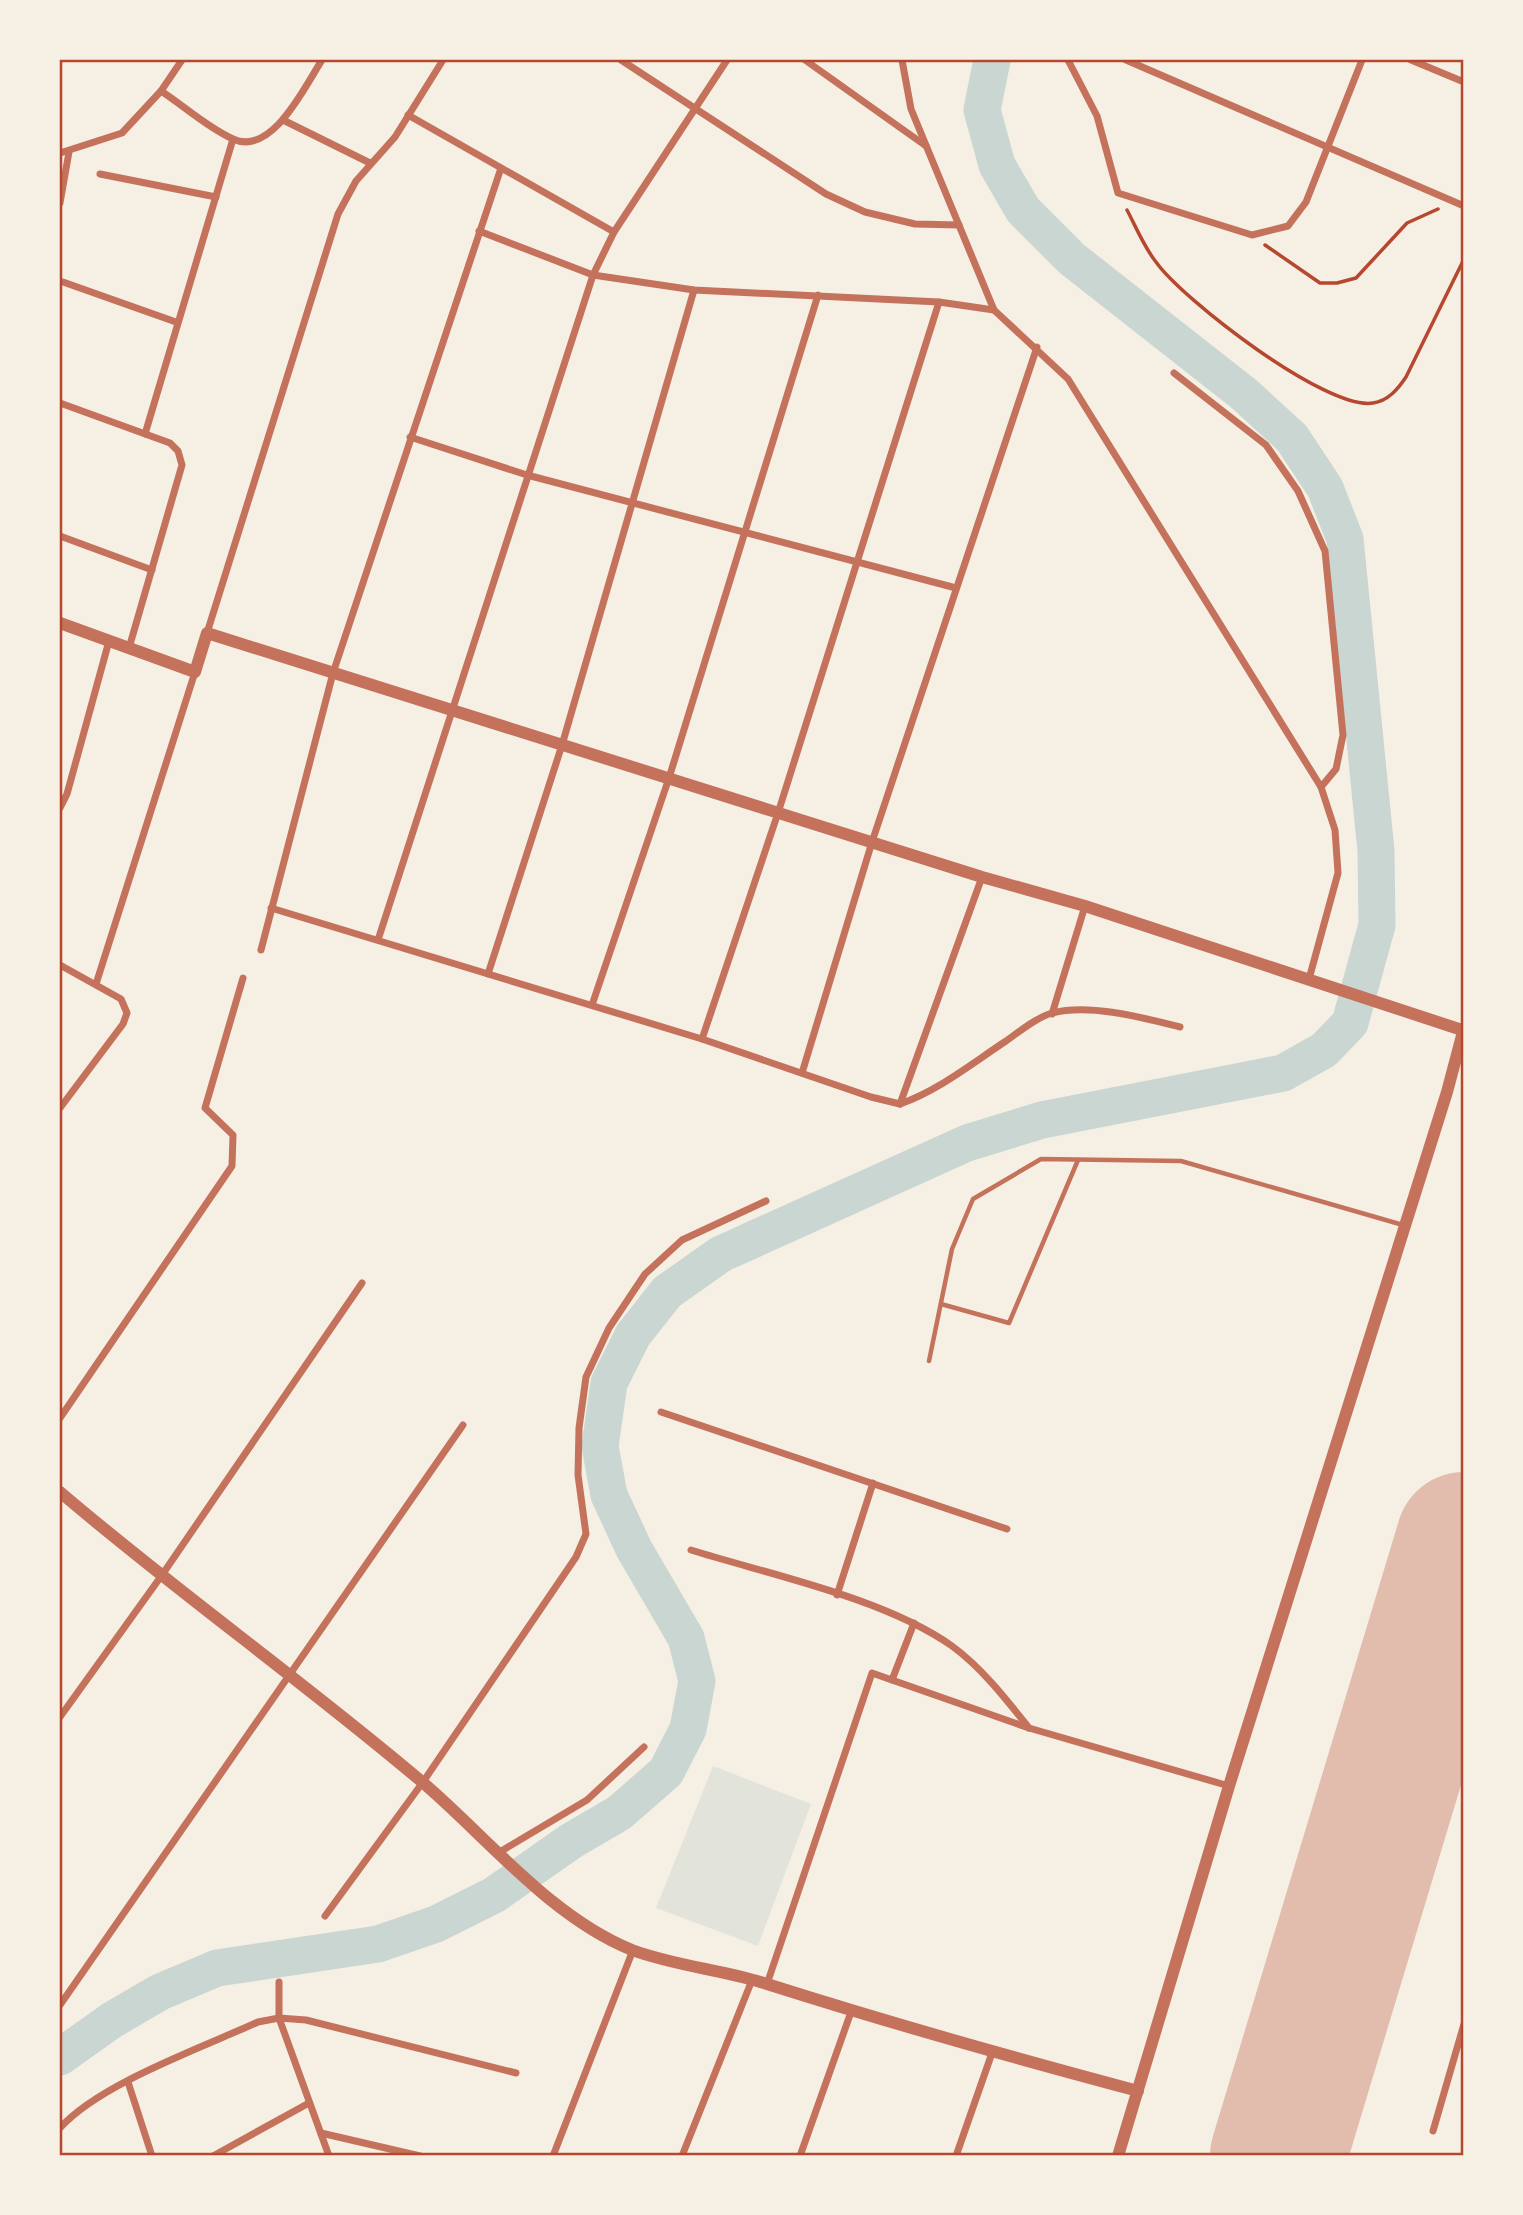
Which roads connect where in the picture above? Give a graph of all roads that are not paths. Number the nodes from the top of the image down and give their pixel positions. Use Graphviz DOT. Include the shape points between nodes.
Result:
graph roads {
  1 [pos="182,60"];
  2 [pos="321,60"];
  3 [pos="443,60"];
  4 [pos="621,60"];
  5 [pos="727,60"];
  6 [pos="805,60"];
  7 [pos="902,60"];
  8 [pos="1068,60"];
  9 [pos="1126,60"];
  10 [pos="1362,60"];
  11 [pos="1411,60"];
  12 [pos="1464,82"];
  13 [pos="161,91"];
  14 [pos="695,108"];
  15 [pos="408,115"];
  16 [pos="283,120"];
  17 [pos="233,139"];
  18 [pos="1325,145"];
  19 [pos="927,146"];
  20 [pos="69,152"];
  21 [pos="60,153"];
  22 [pos="370,163"];
  23 [pos="501,168"];
  24 [pos="100,174"];
  25 [pos="216,197"];
  26 [pos="60,203"];
  27 [pos="1460,205"];
  28 [pos="959,225"];
  29 [pos="479,231"];
  30 [pos="614,232"];
  31 [pos="593,275"];
  32 [pos="63,282"];
  33 [pos="694,290"];
  34 [pos="818,295"];
  35 [pos="939,302"];
  36 [pos="994,310"];
  37 [pos="176,321"];
  38 [pos="1037,348"];
  39 [pos="1174,373"];
  40 [pos="60,403"];
  41 [pos="145,434"];
  42 [pos="410,436"];
  43 [pos="527,475"];
  44 [pos="634,502"];
  45 [pos="746,534"];
  46 [pos="60,536"];
  47 [pos="857,562"];
  48 [pos="152,570"];
  49 [pos="956,588"];
  50 [pos="60,623"];
  51 [pos="207,633"];
  52 [pos="109,641"];
  53 [pos="129,648"];
  54 [pos="195,672"];
  55 [pos="333,673"];
  56 [pos="452,710"];
  57 [pos="562,745"];
  58 [pos="669,778"];
  59 [pos="1321,787"];
  60 [pos="60,808"];
  61 [pos="778,813"];
  62 [pos="872,842"];
  63 [pos="982,877"];
  64 [pos="1085,906"];
  65 [pos="271,908"];
  66 [pos="378,940"];
  67 [pos="261,950"];
  68 [pos="60,965"];
  69 [pos="488,974"];
  70 [pos="243,978"];
  71 [pos="1309,979"];
  72 [pos="96,984"];
  73 [pos="592,1005"];
  74 [pos="1052,1014"];
  75 [pos="1181,1027"];
  76 [pos="1463,1029"];
  77 [pos="702,1039"];
  78 [pos="802,1073"];
  79 [pos="900,1104"];
  80 [pos="60,1108"];
  81 [pos="1078,1160"];
  82 [pos="766,1202"];
  83 [pos="1405,1226"];
  84 [pos="362,1283"];
  85 [pos="941,1304"];
  86 [pos="929,1361"];
  87 [pos="661,1412"];
  88 [pos="60,1418"];
  89 [pos="463,1425"];
  90 [pos="873,1483"];
  91 [pos="60,1492"];
  92 [pos="1007,1529"];
  93 [pos="691,1550"];
  94 [pos="162,1575"];
  95 [pos="837,1595"];
  96 [pos="914,1623"];
  97 [pos="290,1675"];
  98 [pos="892,1680"];
  99 [pos="60,1717"];
  100 [pos="1029,1728"];
  101 [pos="644,1747"];
  102 [pos="423,1782"];
  103 [pos="1229,1786"];
  104 [pos="496,1854"];
  105 [pos="326,1916"];
  106 [pos="633,1950"];
  107 [pos="752,1980"];
  108 [pos="279,1982"];
  109 [pos="767,1984"];
  110 [pos="60,2005"];
  111 [pos="851,2012"];
  112 [pos="279,2018"];
  113 [pos="1464,2024"];
  114 [pos="992,2053"];
  115 [pos="516,2073"];
  116 [pos="128,2082"];
  117 [pos="1138,2091"];
  118 [pos="309,2103"];
  119 [pos="60,2128"];
  120 [pos="1433,2130"];
  121 [pos="321,2133"];
  122 [pos="152,2155"];
  123 [pos="213,2155"];
  124 [pos="329,2155"];
  125 [pos="420,2155"];
  126 [pos="553,2155"];
  127 [pos="682,2155"];
  128 [pos="800,2155"];
  129 [pos="956,2155"];
  130 [pos="1118,2155"];
  1 -- 13 [label="street"];
  2 -- 16 [label="street"];
  3 -- 15 [label="street"];
  4 -- 14 [label="street"];
  5 -- 14 [label="street"];
  6 -- 19 [label="street"];
  7 -- 19 [label="street" via="911,109"];
  8 -- 18 [label="street" via="1097,116 1118,193 1252,235 1289,226 1306,202"];
  9 -- 18 [label="street"];
  10 -- 18 [label="street"];
  11 -- 12 [label="street"];
  13 -- 17 [label="street"];
  13 -- 20 [label="street" via="122,133"];
  14 -- 28 [label="street" via="826,194 865,212 915,224"];
  14 -- 30 [label="street"];
  15 -- 22 [label="street"];
  15 -- 23 [label="street"];
  16 -- 17 [label="street" via="266,136 247,142"];
  16 -- 22 [label="street"];
  17 -- 25 [label="street"];
  18 -- 27 [label="street"];
  19 -- 28 [label="street"];
  20 -- 21 [label="street"];
  20 -- 26 [label="street"];
  22 -- 51 [label="street" via="338,214"];
  23 -- 29 [label="street"];
  23 -- 30 [label="street"];
  24 -- 25 [label="street"];
  25 -- 37 [label="street"];
  28 -- 36 [label="street"];
  29 -- 31 [label="street"];
  29 -- 42 [label="street"];
  30 -- 31 [label="street"];
  31 -- 33 [label="street"];
  31 -- 43 [label="street"];
  32 -- 37 [label="street"];
  33 -- 34 [label="street"];
  33 -- 44 [label="street"];
  34 -- 35 [label="street"];
  34 -- 45 [label="street"];
  35 -- 36 [label="street"];
  35 -- 47 [label="street"];
  36 -- 38 [label="street"];
  37 -- 41 [label="street"];
  38 -- 49 [label="street"];
  38 -- 59 [label="street" via="1068,379"];
  39 -- 59 [label="street" via="1266,445 1298,491 1325,551 1343,735 1336,769"];
  40 -- 41 [label="street"];
  41 -- 48 [label="street" via="170,443 182,465"];
  42 -- 43 [label="street"];
  42 -- 55 [label="street"];
  43 -- 44 [label="street"];
  43 -- 56 [label="street"];
  44 -- 45 [label="street"];
  44 -- 57 [label="street"];
  45 -- 47 [label="street"];
  45 -- 58 [label="street"];
  46 -- 48 [label="street"];
  47 -- 49 [label="street"];
  47 -- 61 [label="street"];
  48 -- 53 [label="street"];
  49 -- 62 [label="street"];
  50 -- 52 [label="street"];
  51 -- 54 [label="street"];
  51 -- 55 [label="street"];
  52 -- 53 [label="street"];
  52 -- 60 [label="street"];
  53 -- 54 [label="street"];
  54 -- 72 [label="street"];
  55 -- 56 [label="street"];
  55 -- 65 [label="street"];
  56 -- 57 [label="street"];
  56 -- 66 [label="street"];
  57 -- 58 [label="street"];
  57 -- 69 [label="street"];
  58 -- 61 [label="street"];
  58 -- 73 [label="street"];
  59 -- 71 [label="street" via="1335,830 1338,873"];
  61 -- 62 [label="street"];
  61 -- 77 [label="street"];
  62 -- 63 [label="street"];
  62 -- 78 [label="street"];
  63 -- 64 [label="street"];
  63 -- 79 [label="street"];
  64 -- 71 [label="street"];
  64 -- 74 [label="street"];
  65 -- 66 [label="street"];
  65 -- 67 [label="street"];
  66 -- 69 [label="street"];
  68 -- 72 [label="street"];
  69 -- 73 [label="street"];
  70 -- 88 [label="street" via="205,1108 233,1135 232,1166"];
  71 -- 76 [label="street"];
  72 -- 80 [label="street" via="121,999 127,1013"];
  73 -- 77 [label="street"];
  74 -- 75 [label="street" via="1127,1015"];
  74 -- 79 [label="street" via="927,1094"];
  76 -- 83 [label="street"];
  77 -- 78 [label="street"];
  78 -- 79 [label="street"];
  81 -- 83 [label="lane" via="1181,1161"];
  81 -- 85 [label="lane" via="1041,1159 972,1199 952,1249"];
  81 -- 85 [label="lane" via="1009,1323"];
  82 -- 102 [label="street" via="682,1240 645,1274 609,1328 586,1377 579,1429 578,1475 586,1534 576,1557"];
  83 -- 103 [label="street"];
  84 -- 94 [label="street"];
  85 -- 86 [label="lane"];
  87 -- 90 [label="street"];
  89 -- 97 [label="street"];
  90 -- 92 [label="street"];
  90 -- 95 [label="street"];
  91 -- 94 [label="street"];
  93 -- 95 [label="street"];
  94 -- 97 [label="street"];
  94 -- 99 [label="street"];
  95 -- 96 [label="street"];
  96 -- 98 [label="street"];
  96 -- 100 [label="street" via="953,1646 983,1673"];
  97 -- 102 [label="street"];
  97 -- 110 [label="street"];
  98 -- 100 [label="street"];
  98 -- 109 [label="street" via="872,1673"];
  100 -- 103 [label="street"];
  101 -- 104 [label="street" via="587,1800"];
  102 -- 104 [label="street"];
  102 -- 105 [label="street"];
  103 -- 117 [label="street"];
  104 -- 106 [label="street" via="545,1894"];
  106 -- 107 [label="street"];
  106 -- 126 [label="street"];
  107 -- 109 [label="street"];
  107 -- 127 [label="street"];
  108 -- 112 [label="street"];
  109 -- 111 [label="street"];
  111 -- 114 [label="street"];
  111 -- 128 [label="street"];
  112 -- 115 [label="street" via="306,2020"];
  112 -- 116 [label="street" via="258,2022"];
  112 -- 118 [label="street"];
  113 -- 120 [label="street"];
  114 -- 117 [label="street"];
  114 -- 129 [label="street"];
  116 -- 119 [label="street" via="82,2105"];
  116 -- 122 [label="street"];
  117 -- 130 [label="street"];
  118 -- 121 [label="street"];
  118 -- 123 [label="street"];
  121 -- 124 [label="street"];
  121 -- 125 [label="street"];
}
